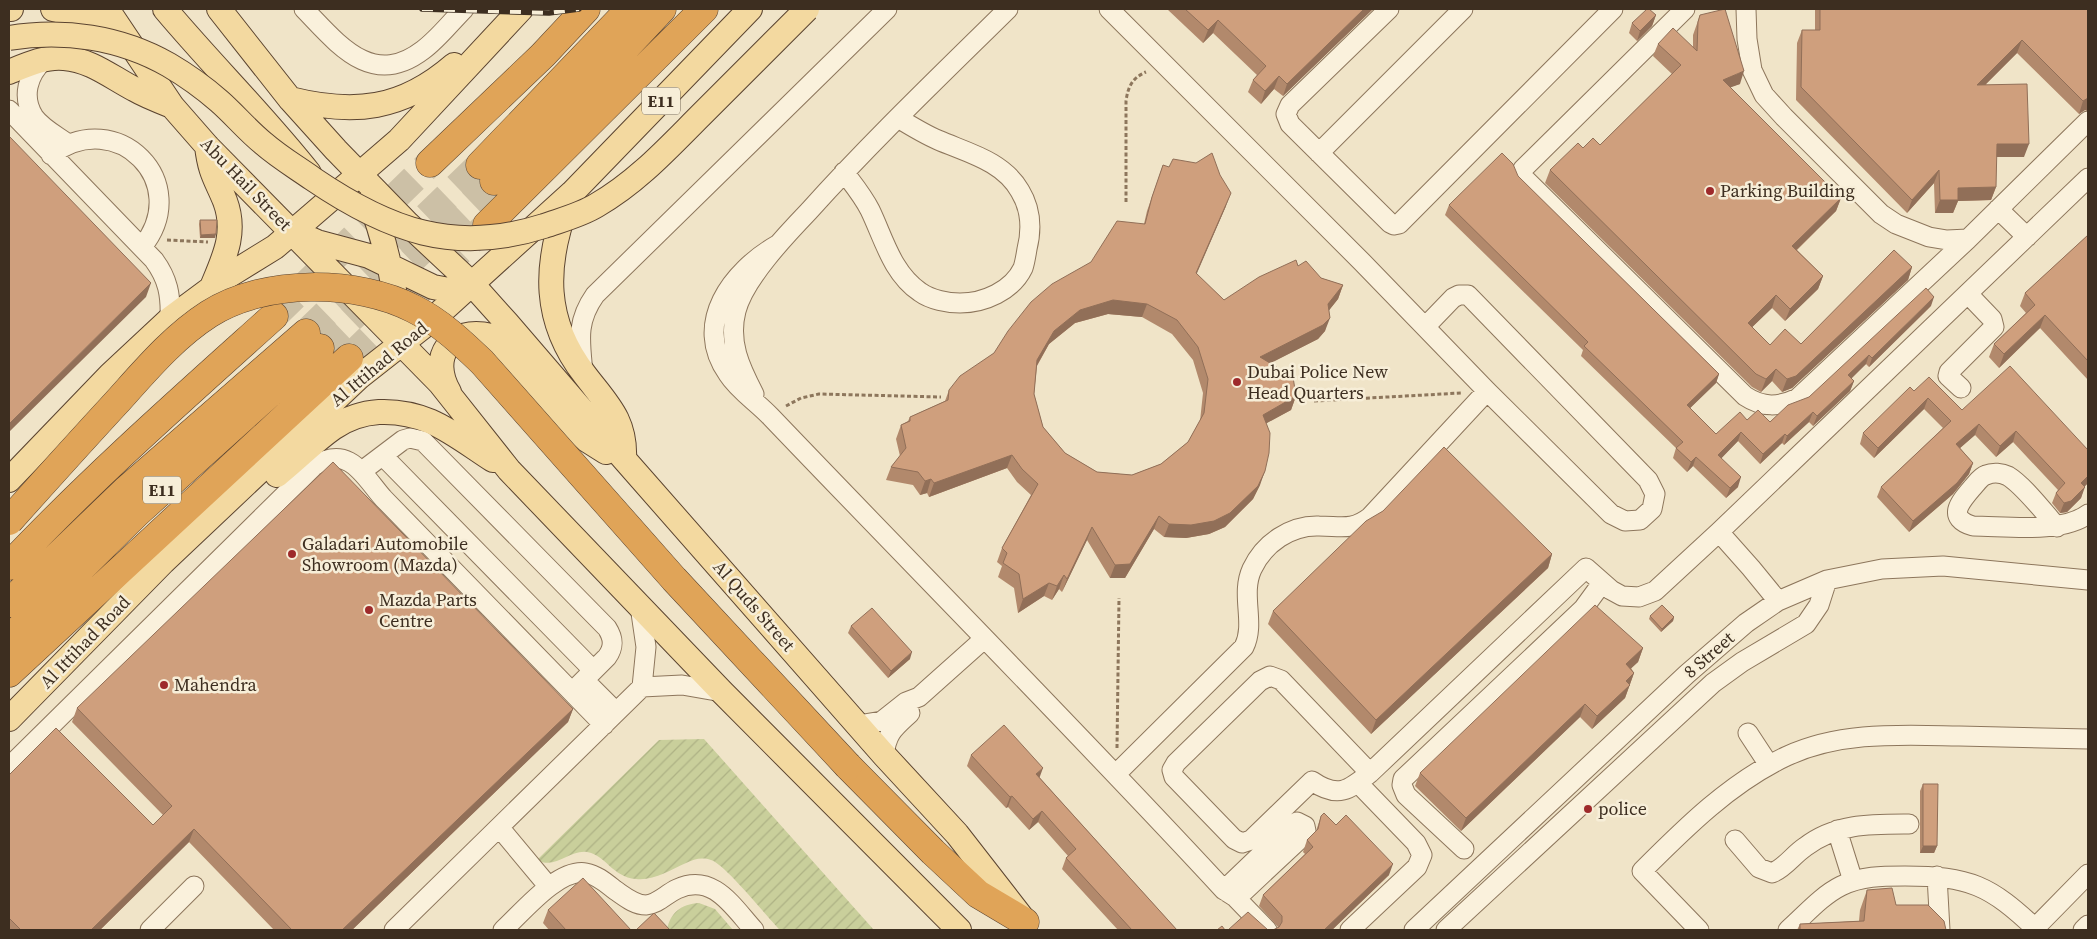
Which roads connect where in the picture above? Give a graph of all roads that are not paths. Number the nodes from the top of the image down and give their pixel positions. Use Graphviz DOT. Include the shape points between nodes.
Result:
graph roads {
  1 [pos="53,9"];
  2 [pos="107,9"];
  3 [pos="165,9"];
  4 [pos="304,9"];
  5 [pos="464,9"];
  6 [pos="520,9"];
  7 [pos="586,9"];
  8 [pos="630,9"];
  9 [pos="662,9"];
  10 [pos="704,9"];
  11 [pos="750,9"];
  12 [pos="807,9"];
  13 [pos="887,9"];
  14 [pos="1008,9"];
  15 [pos="1109,9"];
  16 [pos="1388,9"];
  17 [pos="1463,9"];
  18 [pos="1613,9"];
  19 [pos="1684,9"];
  20 [pos="1746,9"];
  21 [pos="220,11"];
  22 [pos="9,38"];
  23 [pos="128,40"];
  24 [pos="44,60"];
  25 [pos="9,72"];
  26 [pos="290,99"];
  27 [pos="172,106"];
  28 [pos="9,110"];
  29 [pos="898,118"];
  30 [pos="2088,122"];
  31 [pos="68,144"];
  32 [pos="207,146"];
  33 [pos="1319,153"];
  34 [pos="51,155"];
  35 [pos="430,163"];
  36 [pos="844,172"];
  37 [pos="359,175"];
  38 [pos="2088,178"];
  39 [pos="314,179"];
  40 [pos="572,193"];
  41 [pos="1998,209"];
  42 [pos="487,225"];
  43 [pos="293,232"];
  44 [pos="2027,237"];
  45 [pos="1968,239"];
  46 [pos="145,243"];
  47 [pos="390,264"];
  48 [pos="472,284"];
  49 [pos="212,287"];
  50 [pos="1968,294"];
  51 [pos="274,316"];
  52 [pos="170,319"];
  53 [pos="1425,328"];
  54 [pos="401,345"];
  55 [pos="349,358"];
  56 [pos="583,373"];
  57 [pos="1961,388"];
  58 [pos="1487,391"];
  59 [pos="451,396"];
  60 [pos="383,456"];
  61 [pos="624,459"];
  62 [pos="509,470"];
  63 [pos="362,471"];
  64 [pos="9,480"];
  65 [pos="2088,514"];
  66 [pos="9,521"];
  67 [pos="2058,527"];
  68 [pos="1719,532"];
  69 [pos="163,562"];
  70 [pos="9,566"];
  71 [pos="1827,580"];
  72 [pos="2088,580"];
  73 [pos="1602,583"];
  74 [pos="1778,601"];
  75 [pos="9,603"];
  76 [pos="640,606"];
  77 [pos="9,639"];
  78 [pos="984,640"];
  79 [pos="9,673"];
  80 [pos="583,681"];
  81 [pos="642,687"];
  82 [pos="722,692"];
  83 [pos="919,697"];
  84 [pos="610,718"];
  85 [pos="9,719"];
  86 [pos="858,725"];
  87 [pos="1748,733"];
  88 [pos="2088,739"];
  89 [pos="884,755"];
  90 [pos="1769,765"];
  91 [pos="9,767"];
  92 [pos="1116,774"];
  93 [pos="1364,778"];
  94 [pos="1559,793"];
  95 [pos="1576,809"];
  96 [pos="1909,824"];
  97 [pos="499,827"];
  98 [pos="1836,830"];
  99 [pos="1735,840"];
  100 [pos="1464,850"];
  101 [pos="2088,874"];
  102 [pos="1938,876"];
  103 [pos="1853,881"];
  104 [pos="194,886"];
  105 [pos="549,887"];
  106 [pos="2088,925"];
  107 [pos="1029,926"];
  108 [pos="2027,927"];
  109 [pos="150,930"];
  110 [pos="394,930"];
  111 [pos="503,930"];
  112 [pos="754,930"];
  113 [pos="959,930"];
  114 [pos="1267,930"];
  115 [pos="1350,930"];
  116 [pos="1414,930"];
  117 [pos="1446,930"];
  118 [pos="1699,930"];
  119 [pos="1788,930"];
  120 [pos="1940,930"];
  121 [pos="2083,930"];
  1 -- 23 [label="main road" via="89,20"];
  2 -- 23 [label="main road, Abu Hail Street"];
  3 -- 39 [label="main road"];
  4 -- 5 [label="street" via="355,58 372,64 391,64 408,60 424,49"];
  6 -- 26 [label="main road" via="442,76 387,104 355,108 320,107"];
  6 -- 37 [label="main road" via="399,140"];
  7 -- 35 [label="highway" via="543,55"];
  8 -- 9 [label="highway" via="487,173 597,78"];
  10 -- 42 [label="highway"];
  11 -- 40 [label="main road, Al Ittihad Road / E11"];
  12 -- 39 [label="main road, bridge" via="627,186 594,207 562,220 491,238 457,239 390,223 331,192"];
  13 -- 56 [label="street" via="595,295 582,319 580,332"];
  14 -- 29 [label="street"];
  15 -- 53 [label="street"];
  16 -- 33 [label="street" via="1288,109 1286,114 1290,124"];
  17 -- 33 [label="street"];
  18 -- 33 [label="street" via="1399,224 1390,223"];
  19 -- 45 [label="street" via="1521,173 1745,396 1756,403 1771,406 1798,398"];
  20 -- 45 [label="street" via="1752,70 1764,95 1784,117 1881,214 1896,224 1929,237"];
  21 -- 26 [label="main road"];
  22 -- 39 [label="main road, bridge" via="76,35 133,49 167,64 218,100 287,162"];
  23 -- 27 [label="main road, Abu Hail Street"];
  24 -- 25 [label="main road"];
  24 -- 27 [label="main road" via="63,57 83,61"];
  24 -- 31 [label="street" via="34,68 28,84 28,101 34,116 46,129"];
  26 -- 37 [label="main road"];
  27 -- 32 [label="main road, Abu Hail Street"];
  28 -- 34 [label="street"];
  29 -- 36 [label="street"];
  29 -- 36 [label="street" via="937,140 982,157 1004,172 1020,190 1030,216 1029,240 1023,268 1012,283 1001,292 975,303 949,303 921,293 902,276 889,255 869,208"];
  30 -- 41 [label="street"];
  31 -- 34 [label="street"];
  31 -- 46 [label="street" via="101,138 125,146 144,161 153,175 160,207 156,224"];
  32 -- 43 [label="main road, Abu Hail Street"];
  32 -- 49 [label="main road" via="211,169 225,200 231,227 227,251"];
  34 -- 46 [label="street"];
  36 -- 78 [label="street" via="777,245 743,294 733,328 739,366 766,412"];
  37 -- 43 [label="main road"];
  37 -- 47 [label="main road" via="377,219"];
  37 -- 48 [label="main road"];
  38 -- 44 [label="street"];
  40 -- 48 [label="main road, Al Ittihad Road / E11"];
  40 -- 56 [label="main road" via="555,249 551,289 558,328"];
  41 -- 44 [label="street"];
  41 -- 45 [label="street"];
  43 -- 47 [label="main road"];
  43 -- 49 [label="main road" via="267,253"];
  43 -- 54 [label="main road, Abu Hail Street"];
  44 -- 50 [label="street"];
  46 -- 52 [label="street" via="167,281 171,299"];
  47 -- 48 [label="main road" via="441,289"];
  47 -- 54 [label="main road"];
  48 -- 54 [label="main road, Al Ittihad Road / E11"];
  48 -- 61 [label="main road, Al Quds Street"];
  49 -- 52 [label="main road"];
  50 -- 57 [label="street" via="1992,319 1994,327 1949,372"];
  50 -- 68 [label="street"];
  51 -- 70 [label="highway" via="123,453"];
  52 -- 64 [label="main road" via="110,375"];
  53 -- 58 [label="street"];
  53 -- 58 [label="street" via="1459,295 1472,298 1648,480 1655,494 1652,509 1640,520 1625,521 1611,514"];
  54 -- 59 [label="main road"];
  54 -- 69 [label="main road, Al Ittihad Road / E11" via="359,377"];
  55 -- 79 [label="highway"];
  56 -- 61 [label="main road" via="617,417 625,445"];
  58 -- 92 [label="street" via="1360,525 1300,528 1271,543 1256,562 1246,585 1249,628 1244,648"];
  59 -- 61 [label="main road" via="442,380 441,368 443,353 450,342 464,334 491,336 587,440"];
  59 -- 62 [label="main road"];
  60 -- 63 [label="street"];
  60 -- 80 [label="street"];
  60 -- 80 [label="street" via="403,440 423,441 608,628 612,635 611,651"];
  61 -- 86 [label="main road, Al Quds Street"];
  62 -- 69 [label="main road" via="435,423 416,415 397,412 357,416 334,427 202,539"];
  62 -- 76 [label="main road"];
  63 -- 80 [label="street" via="383,498"];
  63 -- 91 [label="street" via="343,459 323,460 314,466"];
  65 -- 67 [label="street"];
  66 -- 107 [label="highway, bridge" via="144,372 209,314 244,298 289,288 329,287 372,294 413,308 449,332 482,362 674,579 848,766 978,894"];
  67 -- 67 [label="street" via="1973,526 1960,518 1958,503 1984,476 1999,473 2014,480"];
  68 -- 73 [label="street" via="1655,591 1639,597 1622,596"];
  68 -- 74 [label="street"];
  69 -- 85 [label="main road, Al Ittihad Road / E11"];
  71 -- 72 [label="street, 8 Street" via="1864,571 1914,566"];
  71 -- 74 [label="street, 8 Street"];
  71 -- 95 [label="street" via="1819,605 1806,624 1720,677"];
  73 -- 93 [label="street" via="1586,568"];
  73 -- 100 [label="street" via="1597,608 1403,779 1406,795"];
  74 -- 94 [label="street, 8 Street" via="1716,648"];
  75 -- 77 [label="highway, E11" via="140,477 313,340"];
  76 -- 81 [label="street" via="646,646"];
  76 -- 82 [label="main road"];
  78 -- 83 [label="street"];
  78 -- 92 [label="street"];
  80 -- 84 [label="street"];
  81 -- 82 [label="street" via="682,685"];
  81 -- 84 [label="street"];
  82 -- 113 [label="main road"];
  83 -- 86 [label="street" via="906,702 882,721"];
  83 -- 89 [label="street" via="914,710 891,731"];
  84 -- 97 [label="street"];
  86 -- 89 [label="main road, Al Quds Street"];
  87 -- 90 [label="street"];
  88 -- 90 [label="street" via="1874,736 1824,744"];
  89 -- 107 [label="main road, Al Quds Street" via="956,834"];
  90 -- 118 [label="street" via="1703,813 1642,871"];
  92 -- 114 [label="street"];
  93 -- 93 [label="street" via="1352,788 1336,791 1312,781 1251,840 1242,843 1234,839 1174,777 1172,770 1260,681 1270,676 1281,680"];
  93 -- 115 [label="street" via="1422,855 1417,867"];
  94 -- 95 [label="street"];
  94 -- 116 [label="street, 8 Street"];
  95 -- 117 [label="street"];
  96 -- 98 [label="street" via="1854,825"];
  97 -- 105 [label="street"];
  97 -- 110 [label="street"];
  98 -- 99 [label="street" via="1806,846 1783,868 1772,873 1759,868"];
  98 -- 103 [label="street"];
  101 -- 108 [label="street"];
  102 -- 103 [label="street" via="1884,876"];
  102 -- 108 [label="street" via="1975,884 2008,905"];
  102 -- 120 [label="street"];
  103 -- 119 [label="street" via="1825,897"];
  104 -- 109 [label="street"];
  105 -- 111 [label="street"];
  105 -- 112 [label="street" via="568,874 588,873 632,901 646,905 677,889 705,886 721,893"];
  106 -- 121 [label="street"];
}
